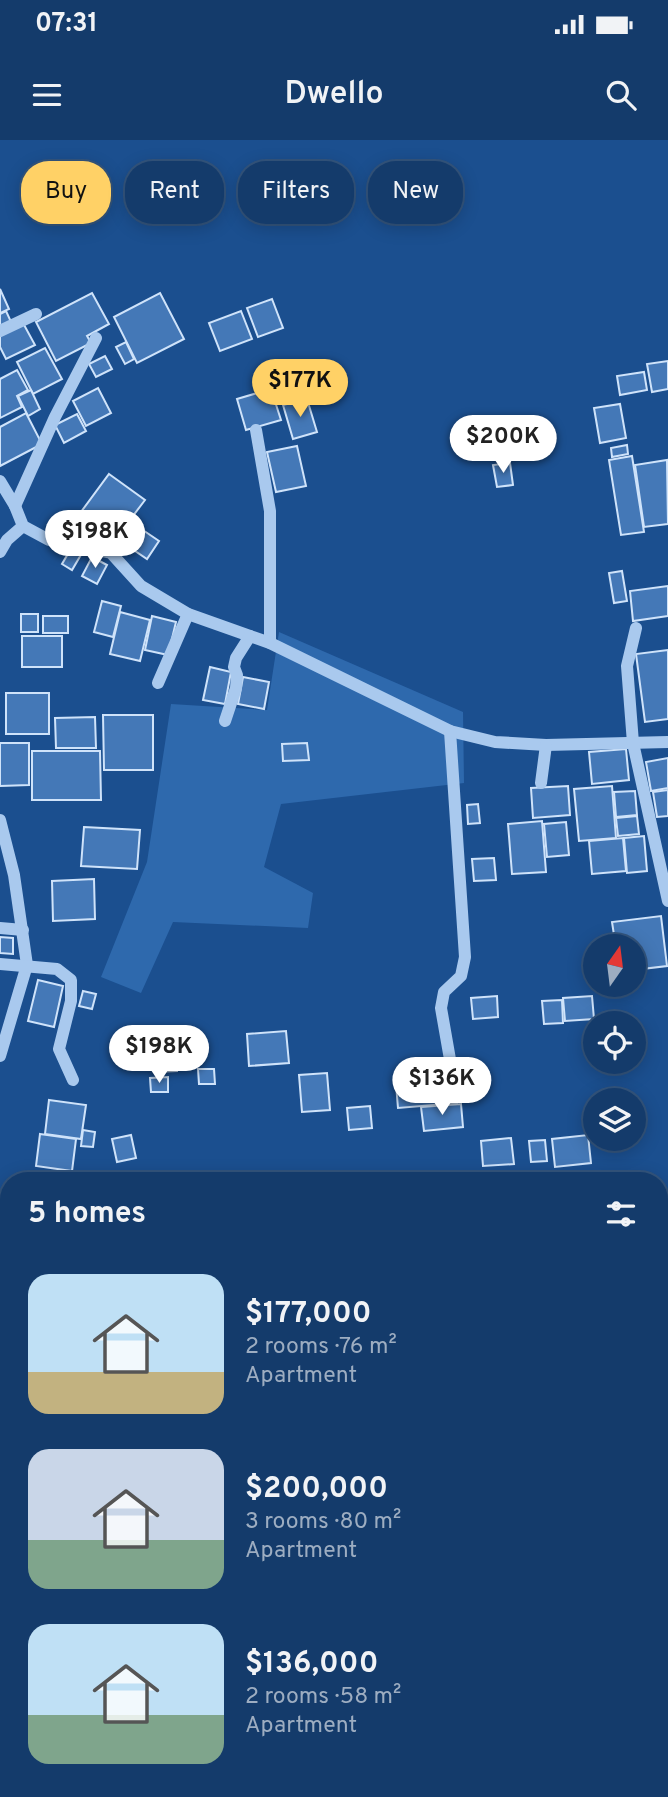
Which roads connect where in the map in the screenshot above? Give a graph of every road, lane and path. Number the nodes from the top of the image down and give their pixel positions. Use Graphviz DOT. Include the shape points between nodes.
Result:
graph roads {
  1 [pos="36,314"];
  2 [pos="0,331"];
  3 [pos="96,338"];
  4 [pos="256,430"];
  5 [pos="2,487"];
  6 [pos="15,506"];
  7 [pos="23,526"];
  8 [pos="0,552"];
  9 [pos="188,614"];
  10 [pos="636,628"];
  11 [pos="250,636"];
  12 [pos="270,643"];
  13 [pos="158,683"];
  14 [pos="225,721"];
  15 [pos="450,731"];
  16 [pos="668,742"];
  17 [pos="633,743"];
  18 [pos="546,745"];
  19 [pos="541,783"];
  20 [pos="0,820"];
  21 [pos="3,839"];
  22 [pos="668,901"];
  23 [pos="0,928"];
  24 [pos="23,930"];
  25 [pos="0,964"];
  26 [pos="27,965"];
  27 [pos="0,1056"];
  28 [pos="451,1065"];
  29 [pos="73,1080"];
  1 -- 2 [label="street"];
  3 -- 6 [label="street"];
  4 -- 12 [label="street" via="270,511"];
  5 -- 6 [label="street"];
  6 -- 7 [label="street"];
  7 -- 8 [label="street"];
  7 -- 9 [label="street" via="49,540 111,553 141,586"];
  9 -- 11 [label="street"];
  9 -- 13 [label="street"];
  10 -- 17 [label="street" via="627,666"];
  11 -- 12 [label="street"];
  11 -- 14 [label="street" via="236,658 236,688"];
  12 -- 15 [label="street"];
  15 -- 18 [label="street"];
  15 -- 28 [label="street" via="465,957 461,975 444,992 442,1008"];
  16 -- 17 [label="street"];
  17 -- 18 [label="street"];
  17 -- 22 [label="street"];
  18 -- 19 [label="street"];
  20 -- 21 [label="street"];
  21 -- 24 [label="street" via="15,875"];
  23 -- 24 [label="street"];
  24 -- 26 [label="street"];
  25 -- 26 [label="street"];
  26 -- 27 [label="street"];
  26 -- 29 [label="street" via="57,969 71,980 71,1001 59,1049"];
}
